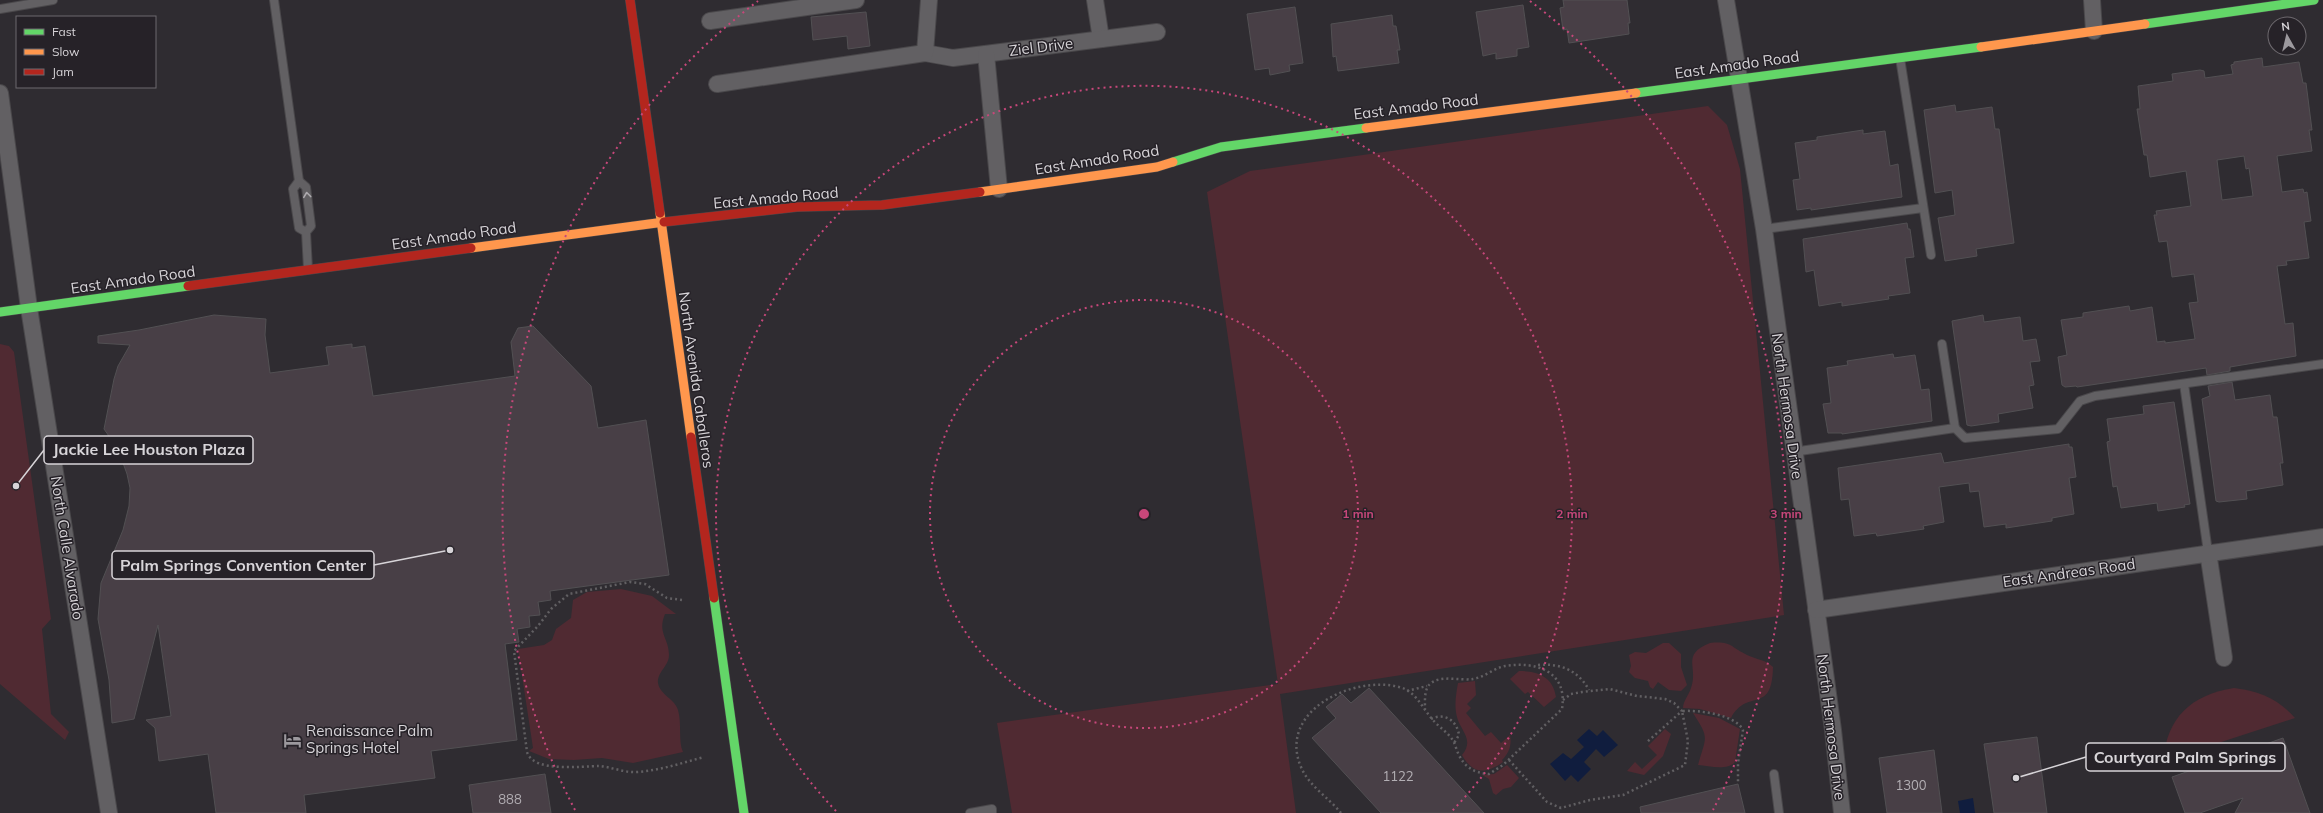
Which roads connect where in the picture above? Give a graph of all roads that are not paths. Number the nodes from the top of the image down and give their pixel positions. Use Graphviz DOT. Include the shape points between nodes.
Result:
graph roads {
  1 [pos="52,0"];
  2 [pos="274,0"];
  3 [pos="630,0"];
  4 [pos="856,0"];
  5 [pos="929,0"];
  6 [pos="1095,0"];
  7 [pos="1726,0"];
  8 [pos="2092,0"];
  9 [pos="2314,0"];
  10 [pos="0,9"];
  11 [pos="710,20"];
  12 [pos="2094,31"];
  13 [pos="1157,32"];
  14 [pos="1101,39"];
  15 [pos="925,53"];
  16 [pos="986,54"];
  17 [pos="1900,58"];
  18 [pos="1738,79"];
  19 [pos="717,84"];
  20 [pos="0,93"];
  21 [pos="300,181"];
  22 [pos="999,189"];
  23 [pos="1924,208"];
  24 [pos="660,222"];
  25 [pos="1764,229"];
  26 [pos="306,232"];
  27 [pos="1931,255"];
  28 [pos="308,270"];
  29 [pos="29,308"];
  30 [pos="0,312"];
  31 [pos="1942,344"];
  32 [pos="2323,364"];
  33 [pos="2184,384"];
  34 [pos="1955,428"];
  35 [pos="1793,452"];
  36 [pos="2323,538"];
  37 [pos="2208,552"];
  38 [pos="1816,610"];
  39 [pos="2224,658"];
  40 [pos="1774,774"];
  41 [pos="109,813"];
  42 [pos="744,813"];
  43 [pos="970,813"];
  44 [pos="992,813"];
  45 [pos="1779,813"];
  46 [pos="1842,813"];
  1 -- 10 [label="lane"];
  2 -- 21 [label="lane"];
  3 -- 24 [label="street, North Avenida Caballeros"];
  4 -- 11 [label="street"];
  5 -- 15 [label="street"];
  6 -- 14 [label="street"];
  7 -- 18 [label="street, North Hermosa Drive"];
  8 -- 12 [label="street"];
  9 -- 12 [label="street, East Amado Road"];
  12 -- 17 [label="street, East Amado Road"];
  13 -- 14 [label="street, Ziel Drive"];
  14 -- 16 [label="street, Ziel Drive"];
  15 -- 16 [label="street, Ziel Drive" via="953,58"];
  15 -- 19 [label="street, Ziel Drive"];
  16 -- 22 [label="street"];
  17 -- 18 [label="street, East Amado Road"];
  17 -- 23 [label="lane"];
  18 -- 22 [label="street, East Amado Road" via="1221,147 1156,167"];
  18 -- 25 [label="street, North Hermosa Drive"];
  20 -- 29 [label="street, North Calle Alvarado"];
  26 -- 21 [label="lane, one-way" via="311,226 306,187"];
  21 -- 26 [label="lane" via="294,189 299,228"];
  22 -- 24 [label="street, East Amado Road" via="882,205 797,207"];
  23 -- 25 [label="lane"];
  23 -- 27 [label="lane"];
  24 -- 28 [label="street, East Amado Road"];
  24 -- 42 [label="street, North Avenida Caballeros"];
  25 -- 35 [label="street, North Hermosa Drive"];
  26 -- 28 [label="lane"];
  28 -- 29 [label="street, East Amado Road"];
  29 -- 30 [label="street, East Amado Road"];
  29 -- 41 [label="street, North Calle Alvarado"];
  31 -- 34 [label="lane"];
  32 -- 33 [label="lane"];
  33 -- 34 [label="lane" via="2095,396 2080,401 2067,421 2058,429 1965,438"];
  33 -- 37 [label="lane"];
  34 -- 35 [label="lane"];
  35 -- 38 [label="street, North Hermosa Drive"];
  36 -- 37 [label="street, East Andreas Road"];
  37 -- 38 [label="street, East Andreas Road"];
  37 -- 39 [label="street"];
  38 -- 46 [label="street, North Hermosa Drive"];
  40 -- 45 [label="lane"];
  43 -- 44 [label="lane" via="992,809"];
}
